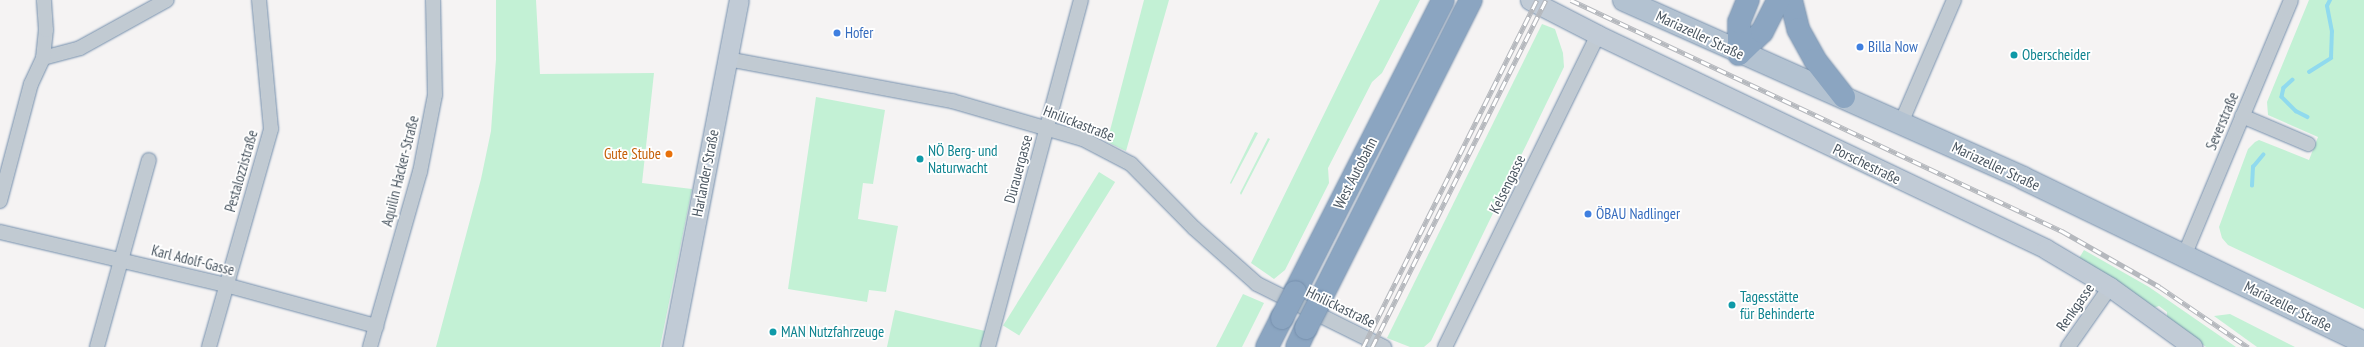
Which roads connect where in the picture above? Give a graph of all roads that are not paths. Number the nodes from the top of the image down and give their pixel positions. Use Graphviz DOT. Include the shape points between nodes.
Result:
graph roads {
  1 [pos="44,0"];
  2 [pos="167,0"];
  3 [pos="259,0"];
  4 [pos="433,0"];
  5 [pos="739,0"];
  6 [pos="1081,0"];
  7 [pos="1443,0"];
  8 [pos="1471,0"];
  9 [pos="1530,0"];
  10 [pos="1624,0"];
  11 [pos="1748,0"];
  12 [pos="1778,0"];
  13 [pos="1791,0"];
  14 [pos="1954,0"];
  15 [pos="2291,0"];
  16 [pos="1598,35"];
  17 [pos="1739,54"];
  18 [pos="43,58"];
  19 [pos="727,59"];
  20 [pos="1844,97"];
  21 [pos="2242,116"];
  22 [pos="1901,123"];
  23 [pos="1046,127"];
  24 [pos="2308,144"];
  25 [pos="149,160"];
  26 [pos="0,201"];
  27 [pos="0,232"];
  28 [pos="2184,256"];
  29 [pos="121,260"];
  30 [pos="226,285"];
  31 [pos="2110,287"];
  32 [pos="376,326"];
  33 [pos="2364,343"];
  34 [pos="97,347"];
  35 [pos="209,347"];
  36 [pos="370,347"];
  37 [pos="672,347"];
  38 [pos="988,347"];
  39 [pos="1267,347"];
  40 [pos="1297,347"];
  41 [pos="1384,347"];
  42 [pos="1445,347"];
  43 [pos="2068,347"];
  44 [pos="2193,347"];
  1 -- 18 [label="street" via="46,30"];
  2 -- 18 [label="street" via="80,48"];
  3 -- 30 [label="street, Pestalozzistraße" via="271,129"];
  4 -- 32 [label="street, Aquilin Hacker-Straße" via="435,95 420,172"];
  5 -- 19 [label="street, Harlander Straße"];
  6 -- 23 [label="street, Dürauergasse"];
  7 -- 39 [label="highway, West Autobahn, bridge"];
  8 -- 40 [label="highway, West Autobahn, bridge"];
  9 -- 16 [label="street, Porschestraße"];
  10 -- 17 [label="main road, Mariazeller Straße"];
  11 -- 17 [label="highway" via="1739,22"];
  12 -- 17 [label="highway" via="1762,32"];
  13 -- 20 [label="highway" via="1798,28 1814,60"];
  14 -- 22 [label="street"];
  15 -- 21 [label="street, Severstraße"];
  16 -- 31 [label="street, Porschestraße" via="2046,249"];
  16 -- 42 [label="street, Kelsengasse"];
  17 -- 20 [label="main road, Mariazeller Straße"];
  18 -- 26 [label="street" via="31,84"];
  19 -- 23 [label="street, Hnilickastraße" via="952,101"];
  19 -- 37 [label="street, Harlander Straße"];
  20 -- 22 [label="main road, Mariazeller Straße"];
  21 -- 24 [label="street"];
  21 -- 28 [label="street, Severstraße"];
  22 -- 28 [label="main road, Mariazeller Straße"];
  23 -- 38 [label="street, Dürauergasse"];
  23 -- 41 [label="street, Hnilickastraße" via="1083,139 1132,164 1194,228 1257,284"];
  25 -- 29 [label="street"];
  27 -- 29 [label="street, Karl Adolf-Gasse"];
  28 -- 33 [label="main road, Mariazeller Straße"];
  29 -- 30 [label="street, Karl Adolf-Gasse"];
  29 -- 34 [label="street"];
  30 -- 32 [label="street, Karl Adolf-Gasse"];
  30 -- 35 [label="street, Pestalozzistraße"];
  31 -- 43 [label="street, Renkgasse"];
  31 -- 44 [label="street, Porschestraße"];
  32 -- 36 [label="street, Aquilin Hacker-Straße"];
}
